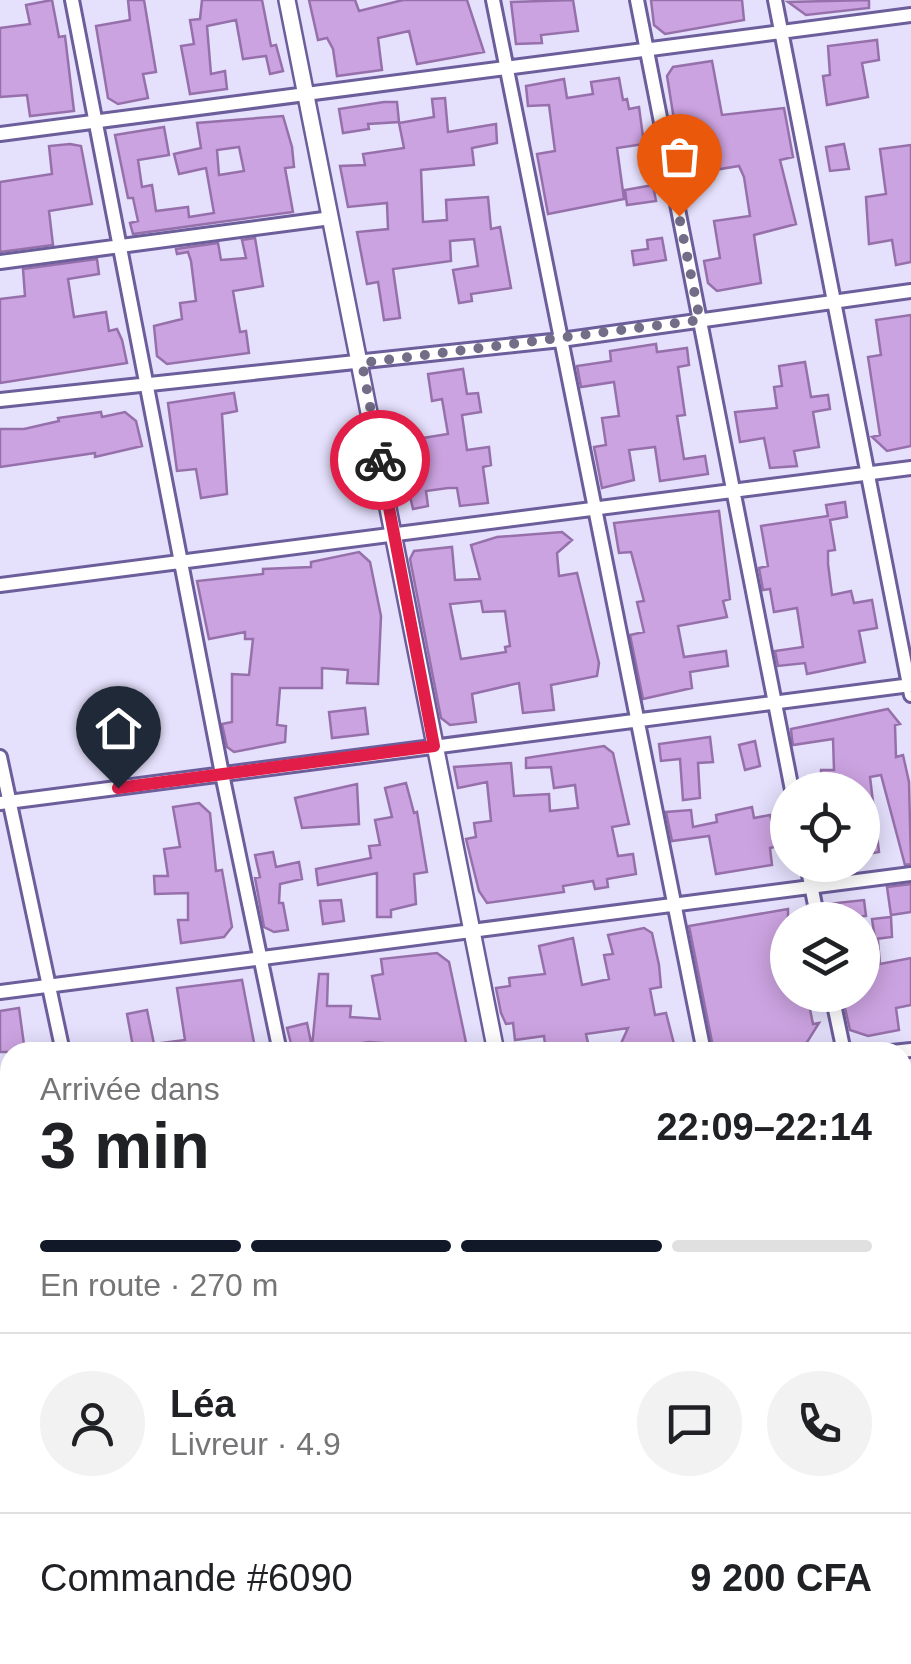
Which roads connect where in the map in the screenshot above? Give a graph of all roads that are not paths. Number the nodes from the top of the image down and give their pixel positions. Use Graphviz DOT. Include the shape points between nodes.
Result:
graph roads {
  1 [pos="72,0"];
  2 [pos="287,0"];
  3 [pos="493,0"];
  4 [pos="637,0"];
  5 [pos="775,0"];
  6 [pos="911,15"];
  7 [pos="782,34"];
  8 [pos="646,48"];
  9 [pos="506,66"];
  10 [pos="306,95"];
  11 [pos="95,121"];
  12 [pos="0,134"];
  13 [pos="331,218"];
  14 [pos="118,248"];
  15 [pos="0,262"];
  16 [pos="911,291"];
  17 [pos="834,302"];
  18 [pos="700,320"];
  19 [pos="561,340"];
  20 [pos="362,363"];
  21 [pos="144,382"];
  22 [pos="0,400"];
  23 [pos="911,468"];
  24 [pos="868,473"];
  25 [pos="733,490"];
  26 [pos="595,508"];
  27 [pos="394,534"];
  28 [pos="181,562"];
  29 [pos="0,585"];
  30 [pos="910,688"];
  31 [pos="775,702"];
  32 [pos="637,720"];
  33 [pos="434,746"];
  34 [pos="0,757"];
  35 [pos="789,772"];
  36 [pos="222,774"];
  37 [pos="5,802"];
  38 [pos="911,874"];
  39 [pos="810,882"];
  40 [pos="811,886"];
  41 [pos="814,902"];
  42 [pos="674,904"];
  43 [pos="472,931"];
  44 [pos="262,958"];
  45 [pos="50,986"];
  46 [pos="0,992"];
  47 [pos="836,1012"];
  48 [pos="62,1042"];
  49 [pos="278,1042"];
  50 [pos="494,1042"];
  51 [pos="702,1042"];
  52 [pos="842,1042"];
  1 -- 11 [label="street"];
  2 -- 10 [label="street"];
  3 -- 9 [label="street"];
  4 -- 8 [label="street"];
  5 -- 7 [label="street"];
  6 -- 7 [label="street"];
  7 -- 8 [label="street"];
  7 -- 17 [label="street"];
  8 -- 9 [label="street"];
  8 -- 18 [label="street"];
  9 -- 10 [label="street"];
  9 -- 19 [label="street"];
  10 -- 11 [label="street"];
  10 -- 13 [label="street"];
  11 -- 12 [label="street"];
  11 -- 14 [label="street"];
  13 -- 14 [label="street"];
  13 -- 20 [label="street"];
  14 -- 15 [label="street"];
  14 -- 21 [label="street"];
  16 -- 17 [label="street"];
  17 -- 18 [label="street"];
  17 -- 24 [label="street"];
  18 -- 19 [label="street"];
  18 -- 25 [label="street"];
  19 -- 20 [label="street"];
  19 -- 26 [label="street"];
  20 -- 21 [label="street"];
  20 -- 27 [label="street"];
  21 -- 22 [label="street"];
  21 -- 28 [label="street"];
  23 -- 24 [label="street"];
  24 -- 25 [label="street"];
  24 -- 30 [label="street"];
  25 -- 26 [label="street"];
  25 -- 31 [label="street"];
  26 -- 27 [label="street"];
  26 -- 32 [label="street"];
  27 -- 28 [label="street"];
  27 -- 33 [label="street"];
  28 -- 29 [label="street"];
  28 -- 36 [label="street"];
  30 -- 31 [label="street"];
  31 -- 32 [label="street"];
  31 -- 35 [label="street"];
  32 -- 33 [label="street"];
  32 -- 42 [label="street"];
  33 -- 36 [label="street"];
  33 -- 43 [label="street"];
  34 -- 37 [label="street"];
  36 -- 37 [label="street"];
  36 -- 44 [label="street"];
  37 -- 45 [label="street"];
  38 -- 40 [label="street"];
  39 -- 40 [label="street"];
  40 -- 41 [label="street"];
  40 -- 42 [label="street"];
  42 -- 43 [label="street"];
  42 -- 51 [label="street"];
  43 -- 44 [label="street"];
  43 -- 50 [label="street"];
  44 -- 45 [label="street"];
  44 -- 49 [label="street"];
  45 -- 46 [label="street"];
  45 -- 48 [label="street"];
  47 -- 52 [label="street"];
}
